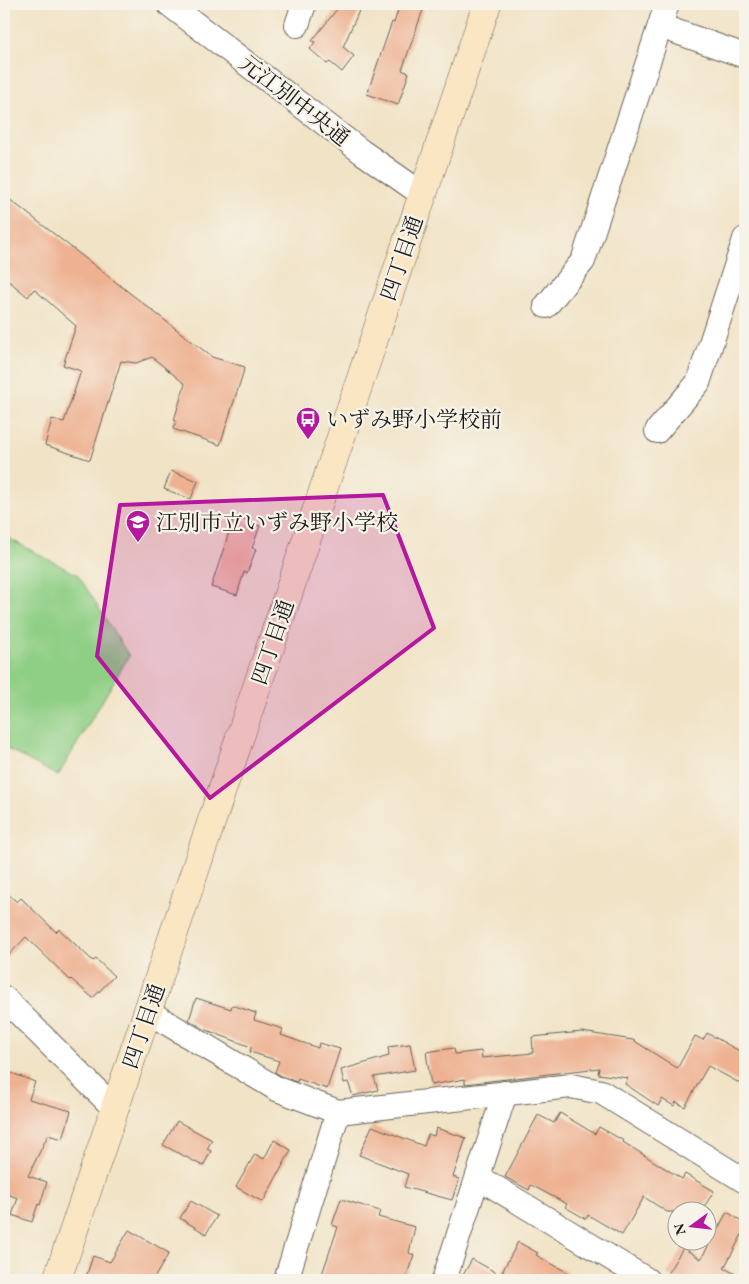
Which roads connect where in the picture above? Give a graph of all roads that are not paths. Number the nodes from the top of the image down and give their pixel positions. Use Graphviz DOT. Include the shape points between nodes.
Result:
graph roads {
  1 [pos="169,4"];
  2 [pos="487,4"];
  3 [pos="664,15"];
  4 [pos="745,56"];
  5 [pos="422,194"];
  6 [pos="745,239"];
  7 [pos="546,306"];
  8 [pos="657,431"];
  9 [pos="4,998"];
  10 [pos="147,1011"];
  11 [pos="505,1093"];
  12 [pos="115,1109"];
  13 [pos="338,1112"];
  14 [pos="478,1177"];
  15 [pos="745,1181"];
  16 [pos="57,1280"];
  17 [pos="286,1280"];
  18 [pos="444,1280"];
  19 [pos="647,1280"];
  1 -- 5 [label="street, 元江別中央通"];
  2 -- 5 [label="street, 四丁目通"];
  3 -- 4 [label="street"];
  3 -- 7 [label="street" via="583,261"];
  5 -- 10 [label="street, 四丁目通"];
  6 -- 8 [label="street" via="698,383"];
  9 -- 12 [label="street"];
  10 -- 12 [label="street, 四丁目通"];
  10 -- 13 [label="street" via="277,1089"];
  11 -- 13 [label="street"];
  11 -- 14 [label="street"];
  11 -- 15 [label="street" via="571,1086 601,1092"];
  12 -- 16 [label="street, 四丁目通"];
  13 -- 17 [label="street"];
  14 -- 18 [label="street"];
  14 -- 19 [label="street"];
}
